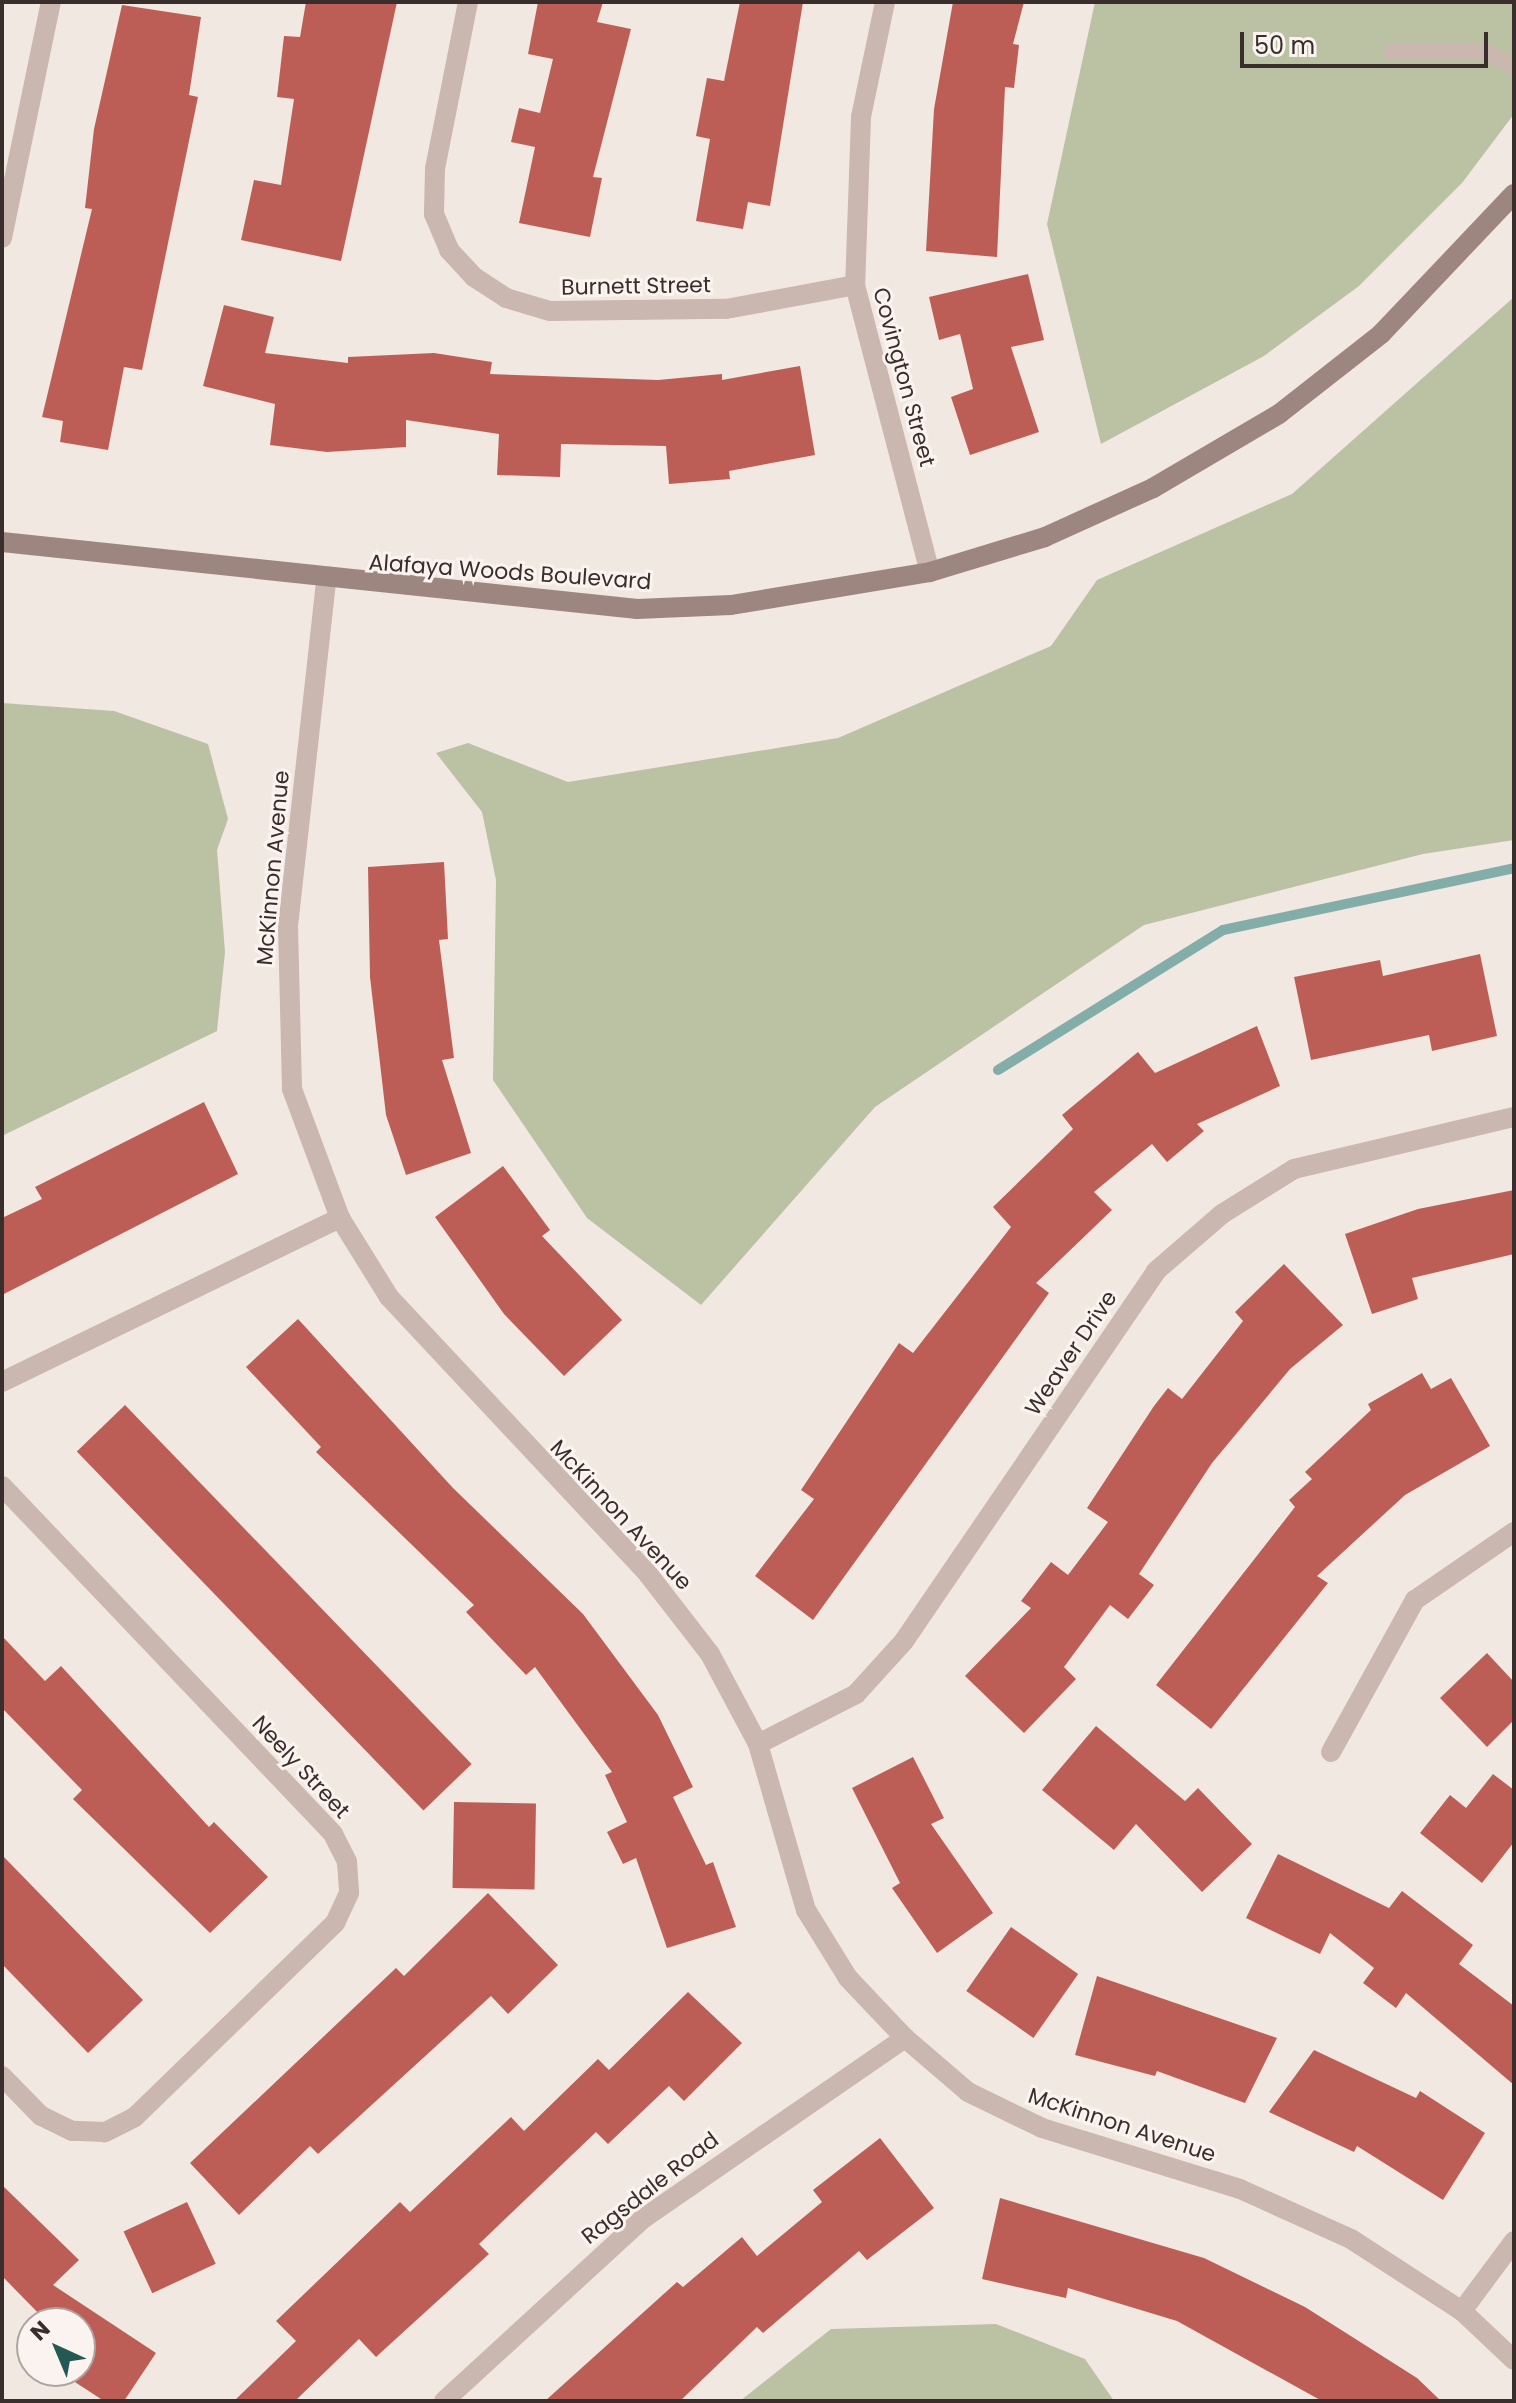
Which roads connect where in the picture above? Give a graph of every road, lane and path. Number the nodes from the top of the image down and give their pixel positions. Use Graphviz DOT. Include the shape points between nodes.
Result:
graph roads {
  1 [pos="51,2"];
  2 [pos="468,2"];
  3 [pos="885,2"];
  4 [pos="1391,52"];
  5 [pos="1514,67"];
  6 [pos="1514,194"];
  7 [pos="2,238"];
  8 [pos="855,285"];
  9 [pos="2,542"];
  10 [pos="930,572"];
  11 [pos="326,582"];
  12 [pos="1514,1117"];
  13 [pos="340,1218"];
  14 [pos="2,1382"];
  15 [pos="2,1486"];
  16 [pos="1514,1532"];
  17 [pos="758,1744"];
  18 [pos="1331,1752"];
  19 [pos="905,2038"];
  20 [pos="2,2076"];
  21 [pos="1514,2241"];
  22 [pos="1462,2311"];
  23 [pos="1514,2360"];
  24 [pos="444,2401"];
  1 -- 7 [label="street"];
  2 -- 8 [label="street, Burnett Street" via="435,169 434,214 449,250 474,277 506,298 550,311 726,309"];
  3 -- 8 [label="street, Covington Street" via="861,117"];
  4 -- 5 [label="lane" via="1487,52"];
  6 -- 10 [label="street, Alafaya Woods Boulevard" via="1381,334 1279,414 1153,488 1045,537"];
  8 -- 10 [label="street, Covington Street"];
  9 -- 11 [label="street, Alafaya Woods Boulevard"];
  10 -- 11 [label="street, Alafaya Woods Boulevard" via="731,605 637,609"];
  11 -- 13 [label="street, McKinnon Avenue" via="288,925 287,1017 292,1089"];
  12 -- 17 [label="street, Weaver Drive" via="1294,1169 1222,1214 1156,1271 904,1641 856,1694"];
  13 -- 14 [label="street"];
  13 -- 17 [label="street, McKinnon Avenue" via="389,1297 648,1574 710,1654"];
  15 -- 20 [label="street, Neely Street" via="333,1834 347,1862 349,1893 335,1923 135,2117 105,2132 72,2131 41,2116"];
  16 -- 18 [label="street" via="1415,1600"];
  17 -- 19 [label="street, McKinnon Avenue" via="806,1910 848,1978"];
  19 -- 22 [label="street, McKinnon Avenue" via="968,2092 1017,2116 1240,2189 1351,2239"];
  19 -- 24 [label="street, Ragsdale Road" via="644,2218"];
  21 -- 22 [label="street"];
  22 -- 23 [label="street, McKinnon Avenue"];
}
